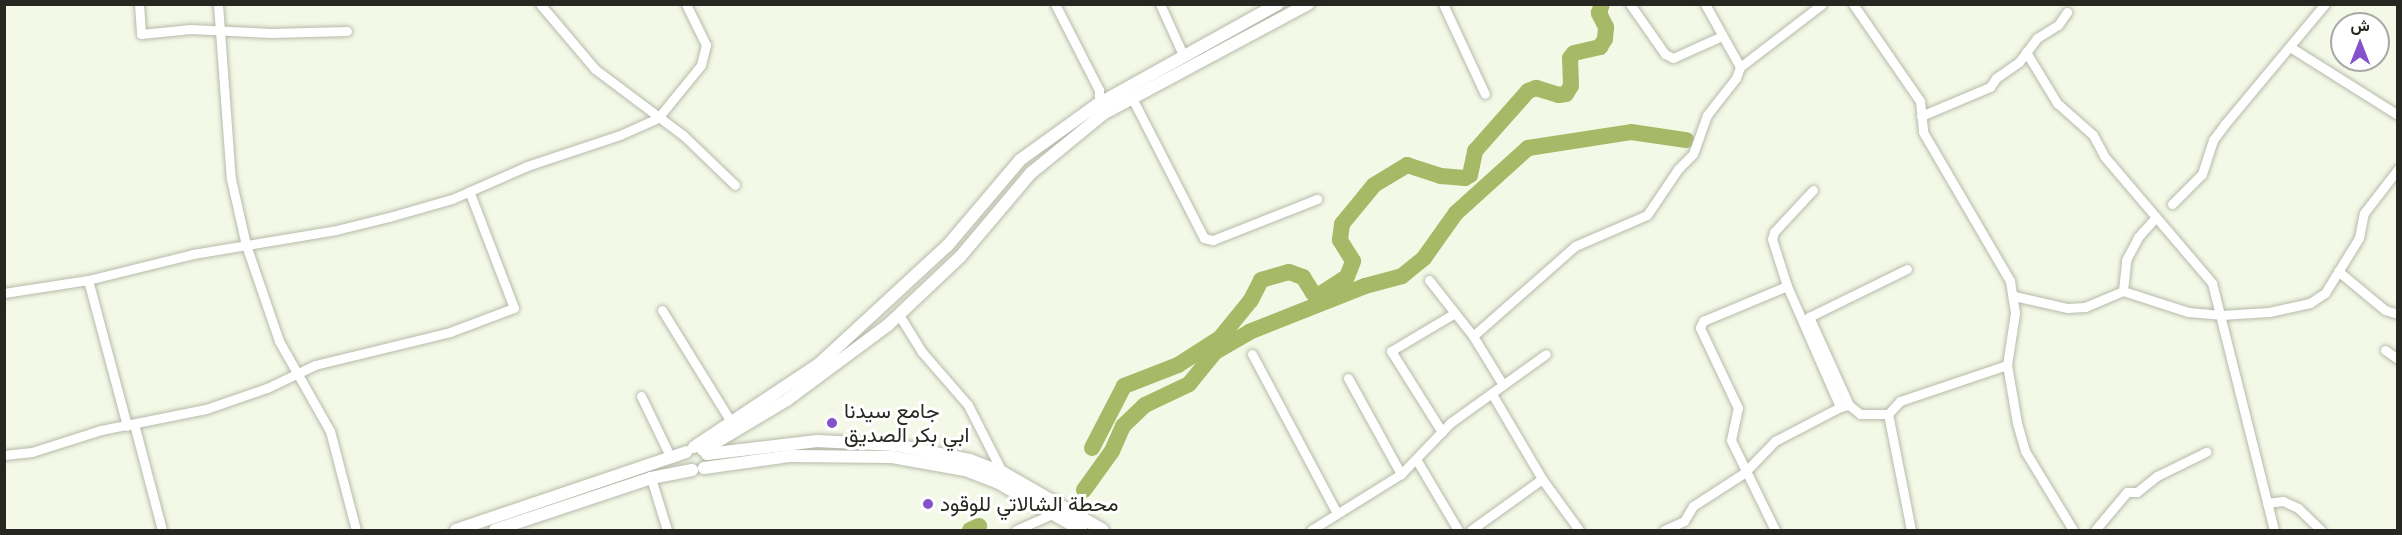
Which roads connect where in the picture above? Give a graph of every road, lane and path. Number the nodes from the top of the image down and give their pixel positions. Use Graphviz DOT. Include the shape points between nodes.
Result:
graph roads {
  1 [pos="139,4"];
  2 [pos="218,4"];
  3 [pos="540,4"];
  4 [pos="686,4"];
  5 [pos="1055,4"];
  6 [pos="1160,4"];
  7 [pos="1278,4"];
  8 [pos="1308,4"];
  9 [pos="1443,4"];
  10 [pos="1630,4"];
  11 [pos="1705,4"];
  12 [pos="1822,4"];
  13 [pos="1853,4"];
  14 [pos="2325,4"];
  15 [pos="2067,12"];
  16 [pos="347,30"];
  17 [pos="221,31"];
  18 [pos="1722,36"];
  19 [pos="2290,47"];
  20 [pos="2026,52"];
  21 [pos="1184,57"];
  22 [pos="1740,67"];
  23 [pos="1099,90"];
  24 [pos="1485,94"];
  25 [pos="1132,98"];
  26 [pos="1115,102"];
  27 [pos="1100,109"];
  28 [pos="2397,115"];
  29 [pos="1921,116"];
  30 [pos="658,118"];
  31 [pos="2397,169"];
  32 [pos="735,185"];
  33 [pos="1813,190"];
  34 [pos="469,191"];
  35 [pos="1317,199"];
  36 [pos="2172,204"];
  37 [pos="2155,218"];
  38 [pos="246,245"];
  39 [pos="1907,269"];
  40 [pos="2338,271"];
  41 [pos="88,280"];
  42 [pos="1429,280"];
  43 [pos="1787,286"];
  44 [pos="2123,291"];
  45 [pos="4,293"];
  46 [pos="2014,296"];
  47 [pos="662,310"];
  48 [pos="1455,313"];
  49 [pos="2397,314"];
  50 [pos="899,315"];
  51 [pos="2221,315"];
  52 [pos="1473,336"];
  53 [pos="2385,350"];
  54 [pos="1252,354"];
  55 [pos="1546,354"];
  56 [pos="2397,359"];
  57 [pos="2007,365"];
  58 [pos="297,372"];
  59 [pos="1348,378"];
  60 [pos="1503,386"];
  61 [pos="1492,394"];
  62 [pos="641,396"];
  63 [pos="1845,406"];
  64 [pos="1888,414"];
  65 [pos="730,420"];
  66 [pos="130,425"];
  67 [pos="1442,432"];
  68 [pos="698,450"];
  69 [pos="2206,452"];
  70 [pos="4,455"];
  71 [pos="671,458"];
  72 [pos="1416,459"];
  73 [pos="698,469"];
  74 [pos="1002,472"];
  75 [pos="1744,472"];
  76 [pos="1401,474"];
  77 [pos="651,478"];
  78 [pos="1542,479"];
  79 [pos="2267,503"];
  80 [pos="1337,513"];
  81 [pos="1052,514"];
  82 [pos="1684,521"];
  83 [pos="495,530"];
  84 [pos="1080,530"];
  85 [pos="2273,530"];
  86 [pos="162,531"];
  87 [pos="356,531"];
  88 [pos="456,531"];
  89 [pos="666,531"];
  90 [pos="1016,531"];
  91 [pos="1103,531"];
  92 [pos="1311,531"];
  93 [pos="1458,531"];
  94 [pos="1471,531"];
  95 [pos="1579,531"];
  96 [pos="1664,531"];
  97 [pos="1690,531"];
  98 [pos="1775,531"];
  99 [pos="1911,531"];
  100 [pos="2073,531"];
  101 [pos="2095,531"];
  102 [pos="2321,531"];
  1 -- 17 [label="street" via="141,34"];
  2 -- 17 [label="street"];
  3 -- 30 [label="street" via="595,69"];
  4 -- 30 [label="street" via="706,45 701,65"];
  5 -- 23 [label="street"];
  6 -- 21 [label="street"];
  7 -- 21 [label="main road"];
  8 -- 25 [label="main road"];
  9 -- 24 [label="street"];
  10 -- 18 [label="street" via="1665,54 1674,58"];
  11 -- 18 [label="street"];
  12 -- 22 [label="street"];
  13 -- 29 [label="street" via="1920,101"];
  14 -- 19 [label="street"];
  15 -- 20 [label="street" via="2058,25"];
  16 -- 17 [label="street"];
  17 -- 38 [label="street" via="231,178"];
  18 -- 22 [label="street"];
  19 -- 28 [label="street"];
  19 -- 36 [label="street" via="2213,140 2202,174"];
  20 -- 29 [label="street" via="1990,87"];
  20 -- 37 [label="street" via="2057,103 2093,135 2104,156"];
  21 -- 26 [label="main road"];
  22 -- 52 [label="street" via="1707,115 1693,153 1678,168 1647,215 1575,246"];
  23 -- 26 [label="street"];
  23 -- 27 [label="street"];
  25 -- 26 [label="main road"];
  25 -- 35 [label="street" via="1204,238 1213,240"];
  26 -- 27 [label="main road"];
  27 -- 50 [label="main road" via="1031,172 960,257"];
  27 -- 65 [label="main road" via="1020,160 948,245 819,364"];
  29 -- 46 [label="street" via="1923,132"];
  30 -- 32 [label="street" via="683,135"];
  30 -- 34 [label="street"];
  31 -- 40 [label="street" via="2364,213 2359,238"];
  33 -- 43 [label="street" via="1772,239"];
  34 -- 38 [label="street" via="336,230"];
  34 -- 58 [label="street" via="514,308 450,332"];
  37 -- 44 [label="street" via="2138,237 2126,260"];
  37 -- 51 [label="street" via="2212,283"];
  38 -- 41 [label="street"];
  38 -- 58 [label="street" via="279,340"];
  39 -- 63 [label="street" via="1809,317"];
  40 -- 49 [label="street" via="2385,310"];
  40 -- 51 [label="street" via="2325,293 2310,303 2269,312"];
  41 -- 45 [label="street"];
  41 -- 66 [label="street"];
  42 -- 48 [label="street"];
  43 -- 63 [label="street"];
  43 -- 75 [label="street" via="1703,321 1700,328 1738,408 1731,440"];
  44 -- 46 [label="street" via="2085,307 2067,308"];
  44 -- 51 [label="street" via="2188,312"];
  46 -- 57 [label="street"];
  47 -- 65 [label="street"];
  48 -- 52 [label="street"];
  48 -- 67 [label="street" via="1391,351"];
  50 -- 68 [label="main road" via="819,378"];
  50 -- 74 [label="street" via="922,352 968,405"];
  51 -- 79 [label="street"];
  52 -- 60 [label="street"];
  53 -- 56 [label="street"];
  54 -- 80 [label="street"];
  55 -- 60 [label="street"];
  57 -- 64 [label="street" via="1900,401"];
  57 -- 100 [label="street" via="2025,452"];
  58 -- 66 [label="street" via="239,399"];
  58 -- 87 [label="street" via="330,431"];
  59 -- 76 [label="street"];
  60 -- 61 [label="street"];
  61 -- 67 [label="street"];
  61 -- 78 [label="street"];
  62 -- 71 [label="street"];
  63 -- 64 [label="street" via="1860,414"];
  63 -- 75 [label="street" via="1775,441"];
  64 -- 99 [label="street"];
  65 -- 68 [label="main road"];
  66 -- 70 [label="street" via="101,430 32,453"];
  66 -- 86 [label="street"];
  67 -- 72 [label="street"];
  68 -- 71 [label="main road"];
  68 -- 73 [label="main road"];
  68 -- 73 [label="main road" via="684,462"];
  68 -- 74 [label="main road" via="851,440 970,460"];
  69 -- 101 [label="street" via="2157,476 2137,492 2127,492"];
  71 -- 88 [label="main road"];
  72 -- 76 [label="street"];
  72 -- 93 [label="street"];
  73 -- 77 [label="main road"];
  73 -- 81 [label="main road" via="791,456 892,457 965,470 997,482"];
  74 -- 91 [label="main road"];
  75 -- 82 [label="street" via="1693,506"];
  75 -- 98 [label="street"];
  76 -- 80 [label="street"];
  77 -- 83 [label="main road"];
  77 -- 89 [label="street"];
  78 -- 94 [label="street"];
  78 -- 95 [label="street"];
  79 -- 85 [label="street"];
  79 -- 102 [label="street" via="2283,501 2298,508"];
  80 -- 92 [label="street"];
  81 -- 84 [label="main road"];
  81 -- 90 [label="street"];
  82 -- 96 [label="street"];
  82 -- 97 [label="street"];
}
